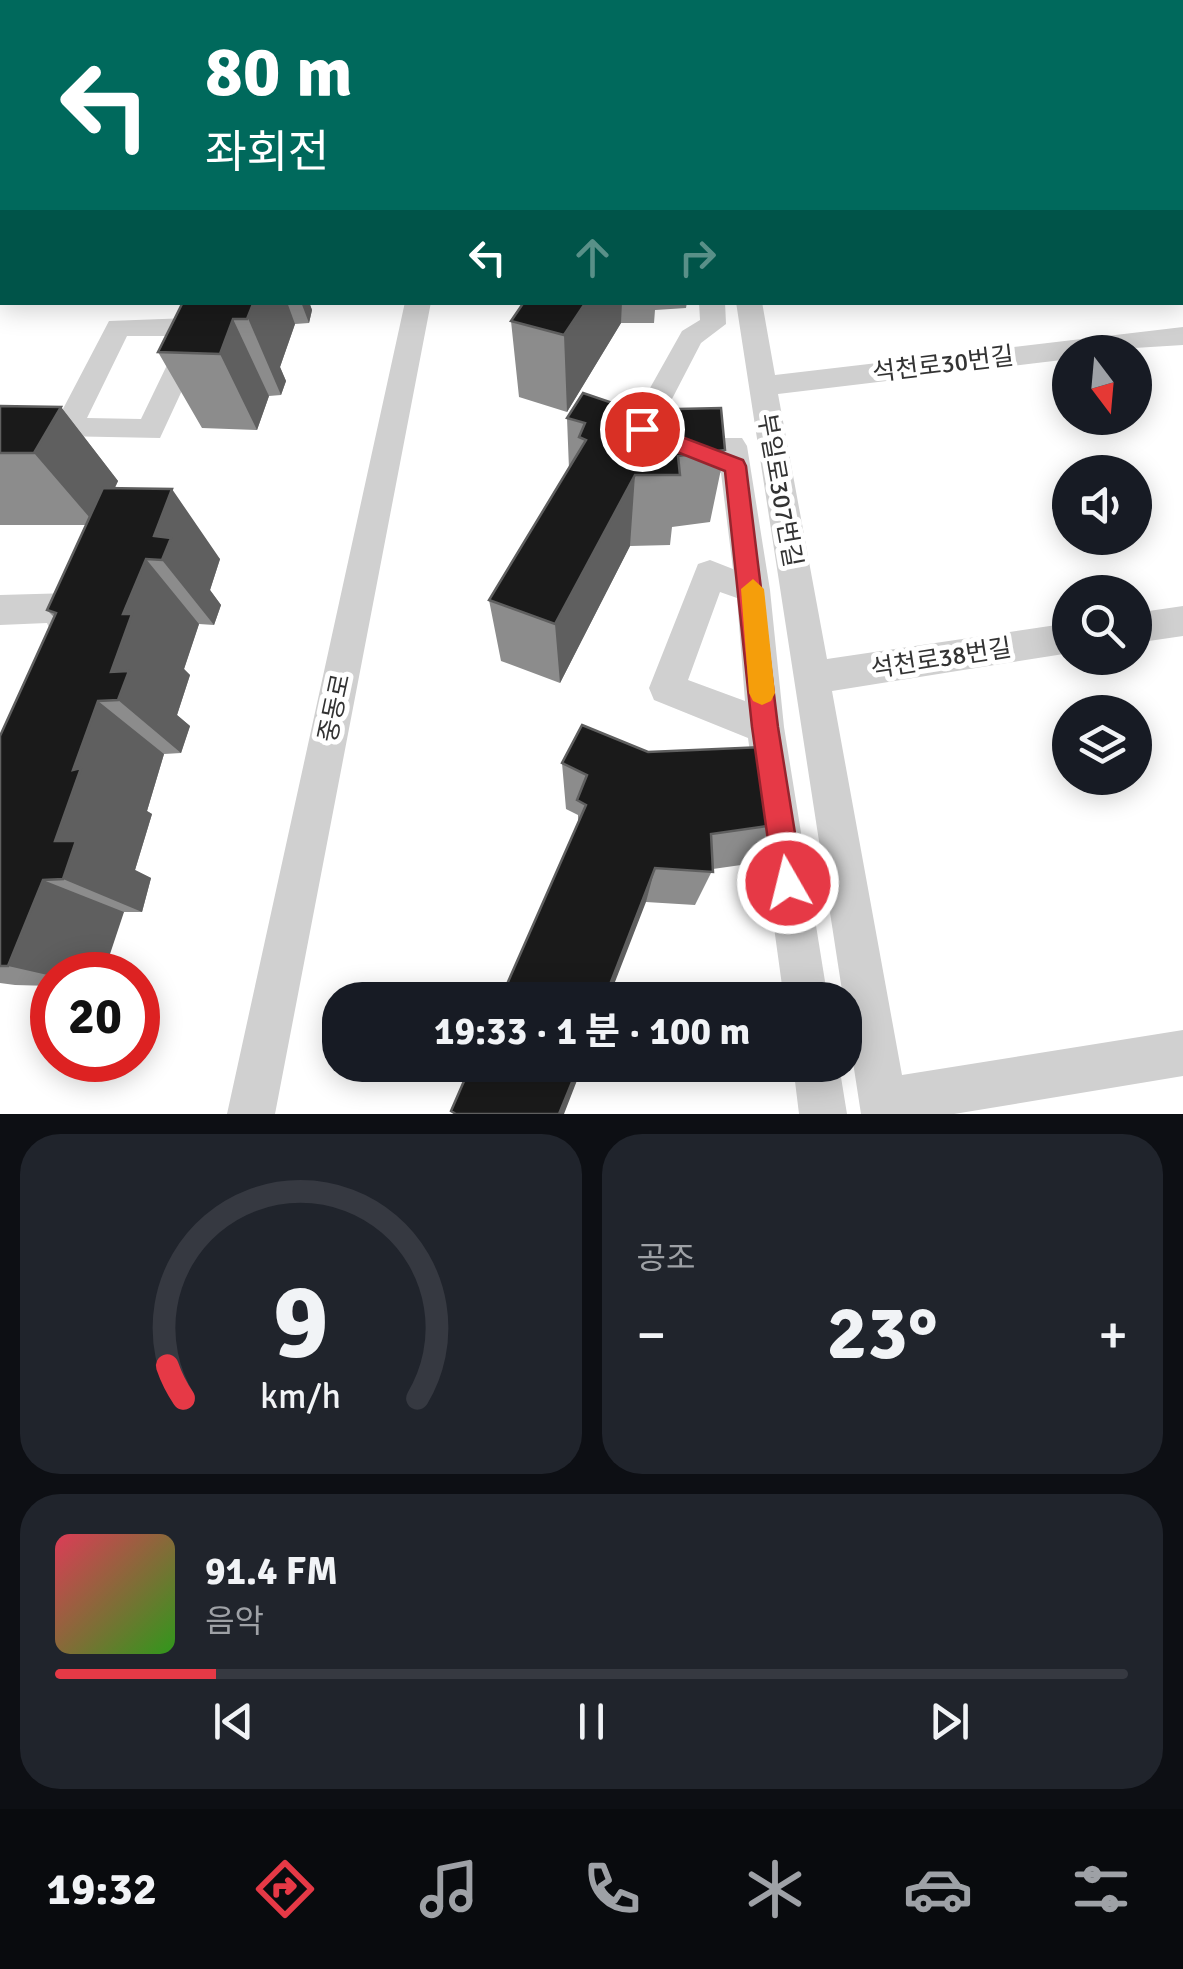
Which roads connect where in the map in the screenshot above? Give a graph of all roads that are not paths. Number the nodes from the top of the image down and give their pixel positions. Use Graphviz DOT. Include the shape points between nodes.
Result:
graph roads {
  1 [pos="417,305"];
  2 [pos="712,305"];
  3 [pos="750,305"];
  4 [pos="204,315"];
  5 [pos="1183,336"];
  6 [pos="763,386"];
  7 [pos="753,590"];
  8 [pos="0,610"];
  9 [pos="1183,621"];
  10 [pos="1152,626"];
  11 [pos="1052,641"];
  12 [pos="47,662"];
  13 [pos="812,678"];
  14 [pos="765,727"];
  15 [pos="803,982"];
  16 [pos="1183,1053"];
  17 [pos="818,1082"];
  18 [pos="884,1108"];
  19 [pos="250,1114"];
  20 [pos="823,1114"];
  1 -- 19 [label="street, 중동로"];
  2 -- 7 [label="street" via="713,324 691,337 642,429 734,454"];
  3 -- 6 [label="street, 부일로307번길"];
  4 -- 4 [label="street" via="150,430 66,428 118,328"];
  5 -- 6 [label="street, 석천로30번길"];
  6 -- 13 [label="street, 부일로307번길"];
  7 -- 14 [label="street"];
  7 -- 14 [label="street" via="710,574 667,688"];
  8 -- 12 [label="street" via="70,608"];
  9 -- 10 [label="street"];
  11 -- 13 [label="street, 석천로38번길"];
  13 -- 18 [label="street, 부일로307번길"];
  14 -- 15 [label="street"];
  16 -- 18 [label="street"];
  17 -- 20 [label="street"];
}
